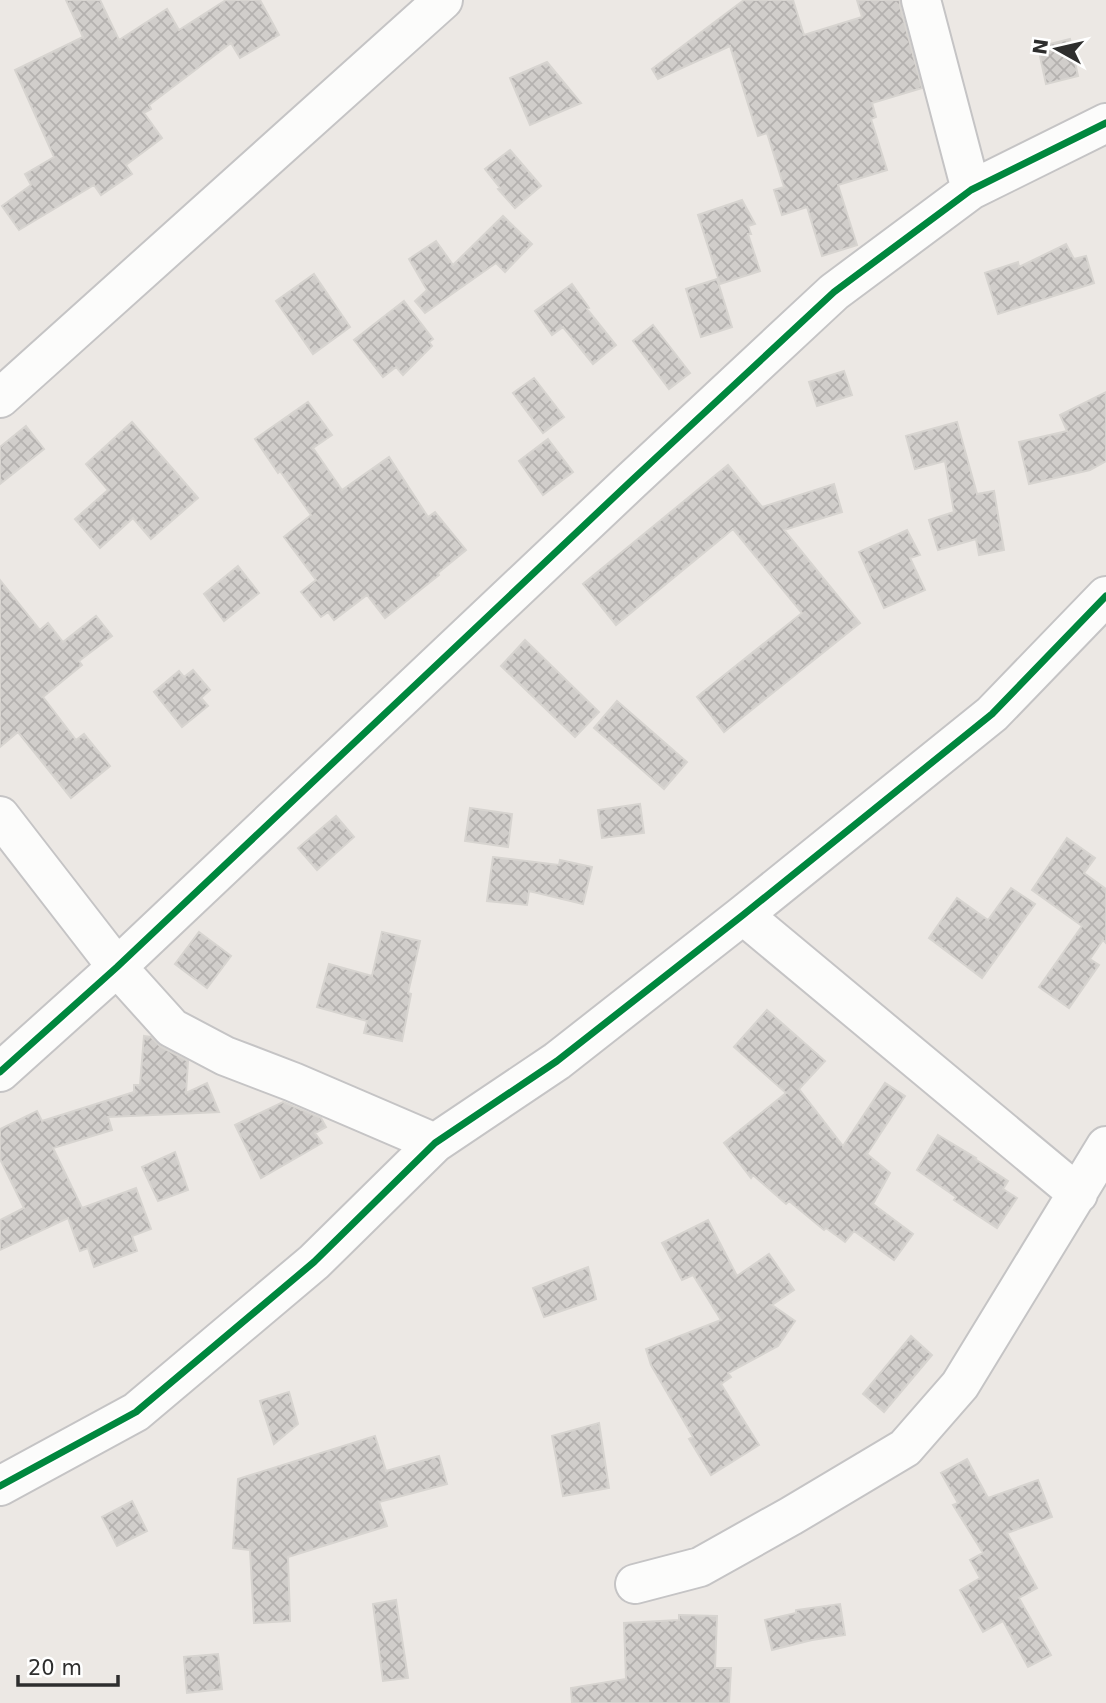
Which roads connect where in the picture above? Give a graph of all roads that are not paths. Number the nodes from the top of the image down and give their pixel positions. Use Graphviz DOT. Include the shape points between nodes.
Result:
graph roads {
  1 [pos="443,0"];
  2 [pos="921,0"];
  3 [pos="1106,123"];
  4 [pos="971,190"];
  5 [pos="0,398"];
  6 [pos="1106,596"];
  7 [pos="0,816"];
  8 [pos="743,915"];
  9 [pos="117,967"];
  10 [pos="0,1072"];
  11 [pos="435,1143"];
  12 [pos="1106,1146"];
  13 [pos="1078,1194"];
  14 [pos="0,1486"];
  15 [pos="635,1584"];
  1 -- 5 [label="street"];
  2 -- 4 [label="street"];
  3 -- 4 [label="street"];
  4 -- 9 [label="street" via="834,292"];
  6 -- 8 [label="street" via="992,714"];
  7 -- 9 [label="street"];
  8 -- 11 [label="street" via="557,1061"];
  8 -- 13 [label="street"];
  9 -- 10 [label="street"];
  9 -- 11 [label="street" via="172,1028 225,1056"];
  11 -- 14 [label="street" via="314,1262 136,1412"];
  12 -- 13 [label="street"];
  13 -- 15 [label="street" via="960,1385 905,1448 700,1566"];
}
